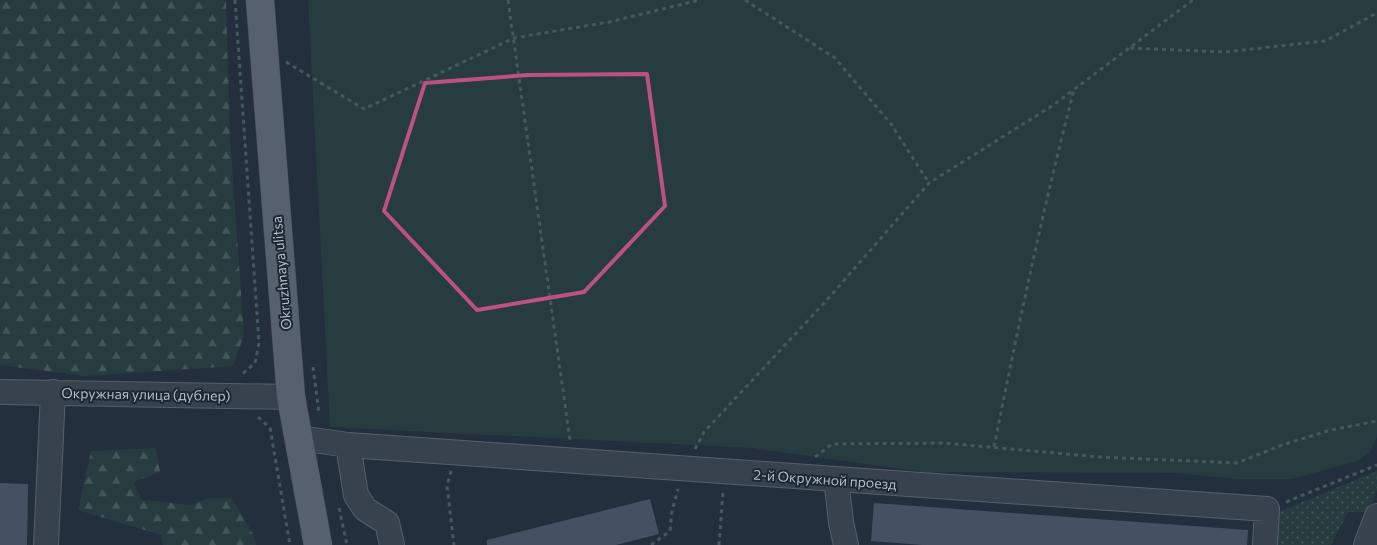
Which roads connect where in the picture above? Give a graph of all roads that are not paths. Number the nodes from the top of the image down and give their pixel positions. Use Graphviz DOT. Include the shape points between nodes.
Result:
graph roads {
  1 [pos="260,0"];
  2 [pos="0,392"];
  3 [pos="53,392"];
  4 [pos="291,397"];
  5 [pos="299,438"];
  6 [pos="340,444"];
  7 [pos="836,480"];
  8 [pos="1377,516"];
  9 [pos="46,545"];
  10 [pos="318,545"];
  11 [pos="392,545"];
  12 [pos="846,545"];
  13 [pos="1265,545"];
  14 [pos="1366,545"];
  1 -- 4 [label="main road, Okruzhnaya ulitsa"];
  2 -- 3 [label="street, Окружная улица (дублер)"];
  3 -- 4 [label="street, Окружная улица (дублер)"];
  3 -- 9 [label="street"];
  4 -- 5 [label="main road, Okruzhnaya ulitsa"];
  5 -- 6 [label="street, 2-й Окружной проезд"];
  5 -- 10 [label="main road, Okruzhnaya ulitsa"];
  6 -- 7 [label="street, 2-й Окружной проезд"];
  6 -- 11 [label="street" via="356,495 366,509 387,523"];
  7 -- 12 [label="street"];
  7 -- 13 [label="street, 2-й Окружной проезд" via="1267,509"];
  8 -- 14 [label="street"];
}
